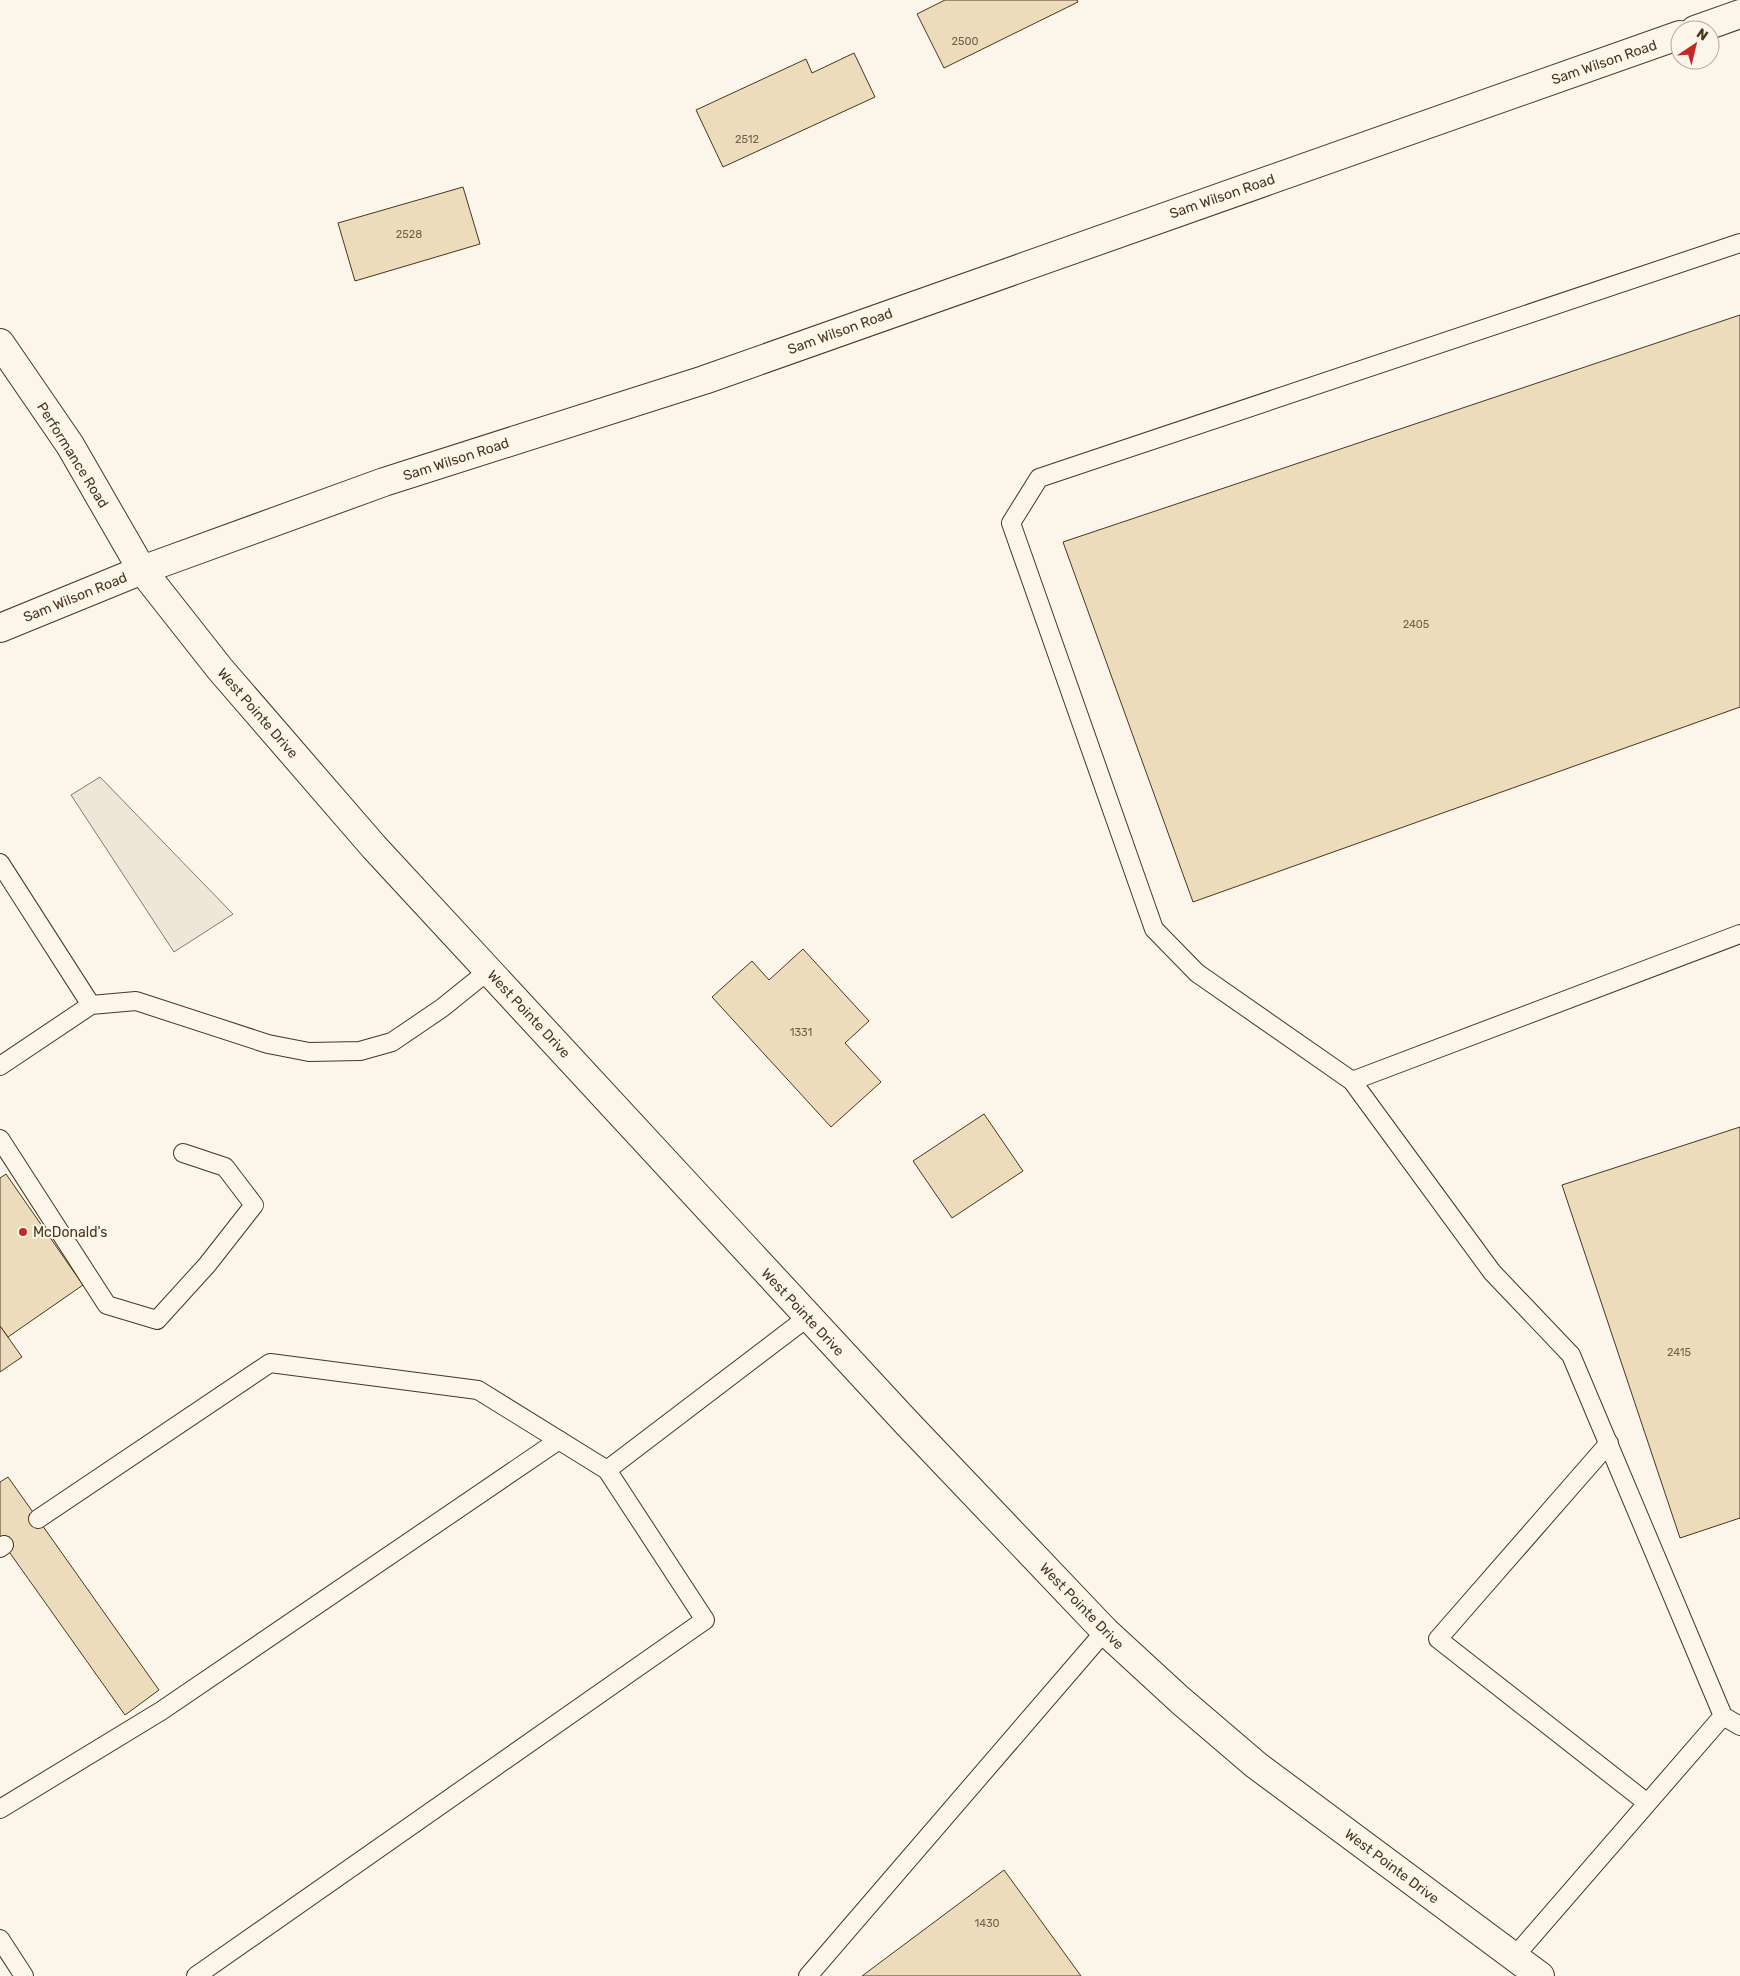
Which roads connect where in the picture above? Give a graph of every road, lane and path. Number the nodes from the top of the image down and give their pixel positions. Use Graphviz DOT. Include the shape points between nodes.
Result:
graph roads {
  1 [pos="1740,14"];
  2 [pos="1720,21"];
  3 [pos="1670,39"];
  4 [pos="1740,243"];
  5 [pos="0,344"];
  6 [pos="142,570"];
  7 [pos="0,628"];
  8 [pos="0,863"];
  9 [pos="1740,934"];
  10 [pos="488,970"];
  11 [pos="91,1005"];
  12 [pos="0,1066"];
  13 [pos="1352,1081"];
  14 [pos="0,1140"];
  15 [pos="183,1153"];
  16 [pos="808,1316"];
  17 [pos="559,1440"];
  18 [pos="1609,1443"];
  19 [pos="607,1470"];
  20 [pos="38,1519"];
  21 [pos="1105,1631"];
  22 [pos="1722,1716"];
  23 [pos="1740,1726"];
  24 [pos="1646,1802"];
  25 [pos="0,1809"];
  26 [pos="0,1939"];
  27 [pos="1514,1957"];
  28 [pos="24,1976"];
  29 [pos="196,1976"];
  30 [pos="808,1976"];
  31 [pos="1540,1976"];
  1 -- 2 [label="street"];
  3 -- 6 [label="street, Sam Wilson Road" via="713,377 384,482"];
  4 -- 13 [label="lane" via="1038,478 1011,523 1154,929 1197,973"];
  5 -- 6 [label="street, Performance Road" via="70,445"];
  6 -- 7 [label="street, Sam Wilson Road"];
  6 -- 10 [label="street, West Pointe Drive" via="226,677 374,847"];
  8 -- 11 [label="lane"];
  9 -- 13 [label="lane"];
  10 -- 11 [label="lane" via="442,1008 392,1042 352,1052 309,1052 268,1044 136,1001"];
  10 -- 16 [label="street, West Pointe Drive"];
  11 -- 12 [label="lane"];
  13 -- 18 [label="lane" via="1492,1272 1571,1355"];
  14 -- 15 [label="lane" via="107,1306 157,1320 207,1265 254,1204 225,1167"];
  16 -- 19 [label="lane"];
  16 -- 21 [label="street, West Pointe Drive"];
  17 -- 19 [label="lane"];
  17 -- 20 [label="lane" via="478,1390 270,1363"];
  17 -- 25 [label="lane" via="160,1711"];
  18 -- 22 [label="lane"];
  18 -- 24 [label="lane" via="1438,1638"];
  19 -- 29 [label="lane" via="705,1620"];
  21 -- 27 [label="street, West Pointe Drive" via="1256,1765"];
  21 -- 30 [label="lane"];
  22 -- 23 [label="lane"];
  22 -- 24 [label="lane"];
  24 -- 27 [label="lane"];
  26 -- 28 [label="lane"];
  27 -- 31 [label="street, West Pointe Drive"];
}
